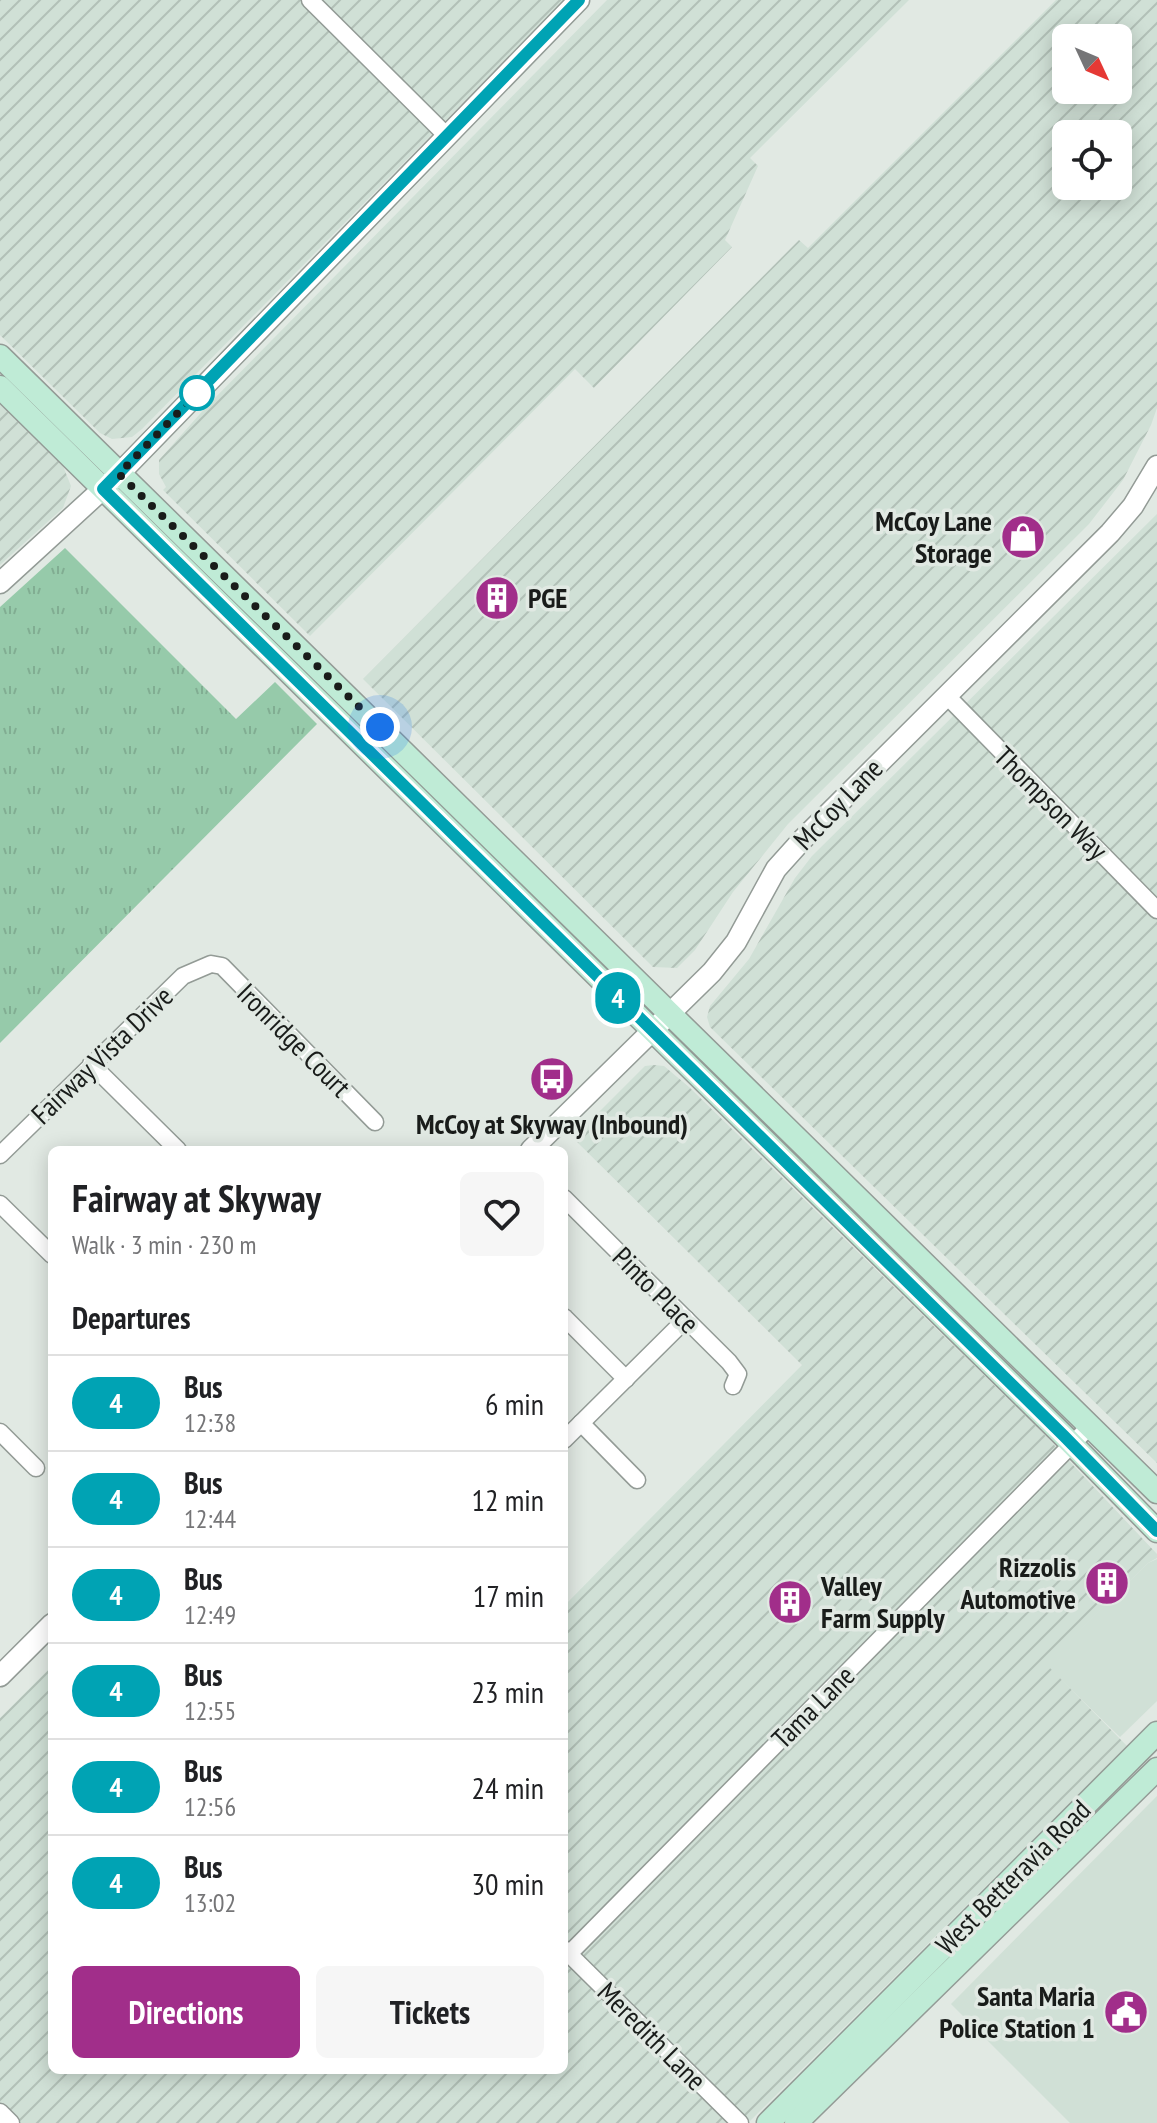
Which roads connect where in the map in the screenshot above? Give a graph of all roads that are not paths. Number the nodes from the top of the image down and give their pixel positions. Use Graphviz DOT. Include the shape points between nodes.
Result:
graph roads {
  1 [pos="310,0"];
  2 [pos="579,0"];
  3 [pos="446,135"];
  4 [pos="0,356"];
  5 [pos="0,387"];
  6 [pos="1154,479"];
  7 [pos="111,481"];
  8 [pos="0,583"];
  9 [pos="946,695"];
  10 [pos="1157,910"];
  11 [pos="211,964"];
  12 [pos="670,1015"];
  13 [pos="652,1031"];
  14 [pos="91,1064"];
  15 [pos="375,1122"];
  16 [pos="174,1146"];
  17 [pos="535,1146"];
  18 [pos="0,1155"];
  19 [pos="568,1202"];
  20 [pos="0,1204"];
  21 [pos="48,1251"];
  22 [pos="686,1319"];
  23 [pos="568,1321"];
  24 [pos="626,1379"];
  25 [pos="733,1386"];
  26 [pos="581,1423"];
  27 [pos="1090,1426"];
  28 [pos="0,1432"];
  29 [pos="568,1434"];
  30 [pos="1072,1444"];
  31 [pos="36,1468"];
  32 [pos="637,1480"];
  33 [pos="1157,1492"];
  34 [pos="1157,1531"];
  35 [pos="48,1628"];
  36 [pos="2,1669"];
  37 [pos="1157,1733"];
  38 [pos="1157,1769"];
  39 [pos="568,1950"];
  40 [pos="568,1954"];
  41 [pos="0,2112"];
  42 [pos="11,2123"];
  43 [pos="740,2123"];
  44 [pos="768,2123"];
  45 [pos="796,2123"];
  1 -- 3 [label="street"];
  2 -- 3 [label="street"];
  3 -- 7 [label="street"];
  4 -- 7 [label="main road"];
  5 -- 7 [label="main road"];
  6 -- 9 [label="street, McCoy Lane" via="1110,533"];
  7 -- 8 [label="street"];
  7 -- 12 [label="main road" via="369,716"];
  7 -- 13 [label="main road"];
  9 -- 10 [label="street, Thompson Way"];
  9 -- 12 [label="street, McCoy Lane" via="776,869 736,942"];
  11 -- 14 [label="street, Fairway Vista Drive" via="183,976"];
  11 -- 15 [label="street, Ironridge Court" via="222,966"];
  12 -- 13 [label="street, McCoy Lane"];
  12 -- 27 [label="main road"];
  13 -- 17 [label="street, McCoy Lane"];
  13 -- 30 [label="main road"];
  14 -- 16 [label="street"];
  14 -- 18 [label="street, Fairway Vista Drive"];
  19 -- 22 [label="street, Pinto Place"];
  20 -- 21 [label="street"];
  22 -- 24 [label="street"];
  22 -- 25 [label="street, Pinto Place" via="734,1368 738,1374"];
  23 -- 24 [label="street"];
  24 -- 26 [label="street"];
  26 -- 29 [label="street"];
  26 -- 32 [label="street"];
  27 -- 30 [label="street, Tama Lane"];
  27 -- 33 [label="main road"];
  28 -- 31 [label="street"];
  30 -- 34 [label="main road"];
  30 -- 39 [label="street, Tama Lane"];
  35 -- 36 [label="street"];
  37 -- 44 [label="main road, West Betteravia Road"];
  38 -- 45 [label="main road, West Betteravia Road"];
  40 -- 43 [label="street, Meredith Lane"];
  41 -- 42 [label="street"];
}
